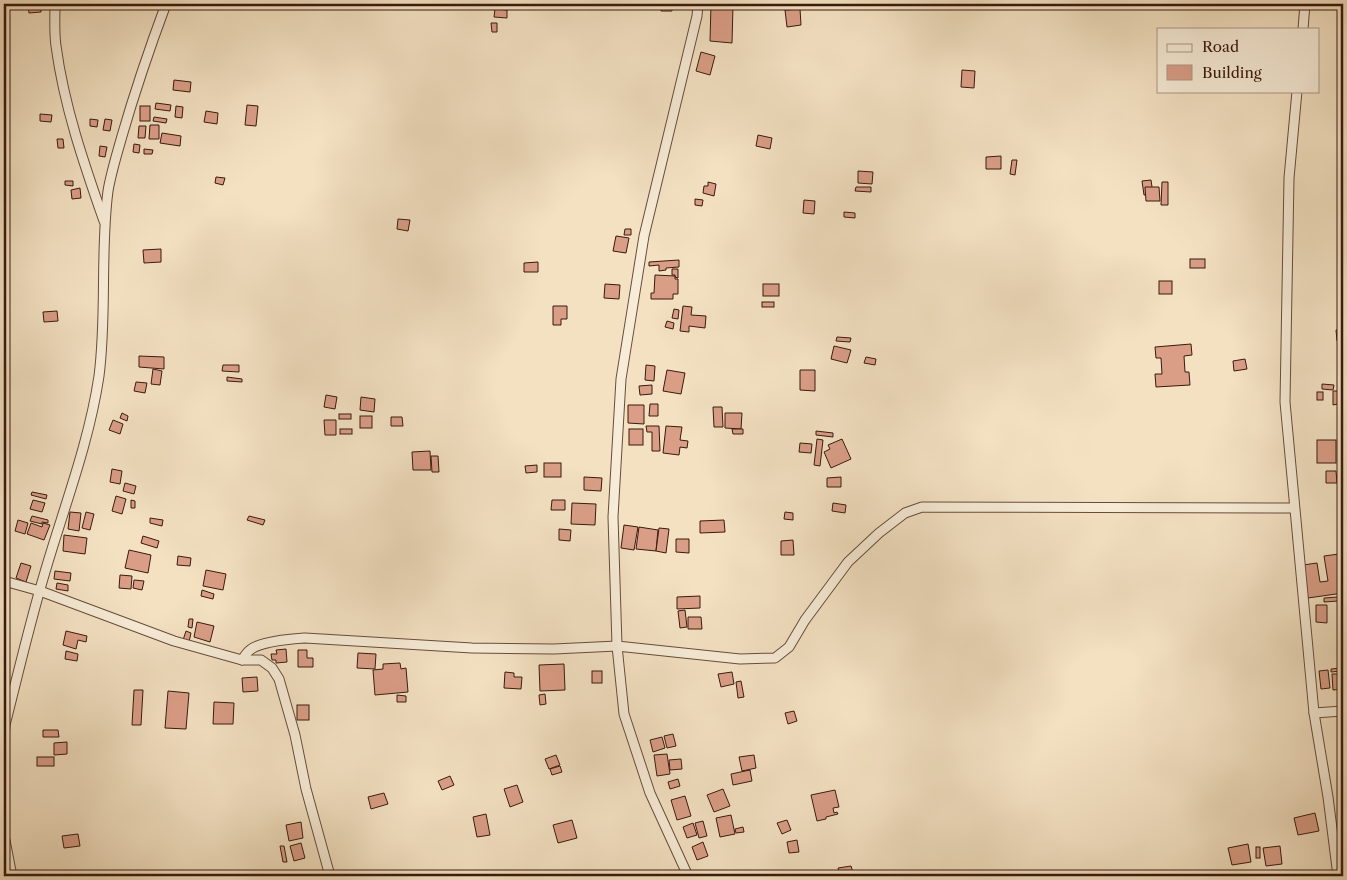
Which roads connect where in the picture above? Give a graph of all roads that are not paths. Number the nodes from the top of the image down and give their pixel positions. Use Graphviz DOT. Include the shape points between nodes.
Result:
graph roads {
  1 [pos="55,4"];
  2 [pos="166,4"];
  3 [pos="698,4"];
  4 [pos="1305,4"];
  5 [pos="1303,28"];
  6 [pos="1297,92"];
  7 [pos="105,223"];
  8 [pos="1294,508"];
  9 [pos="4,581"];
  10 [pos="40,591"];
  11 [pos="617,646"];
  12 [pos="242,660"];
  13 [pos="1343,711"];
  14 [pos="1314,713"];
  15 [pos="4,738"];
  16 [pos="4,835"];
  17 [pos="12,876"];
  18 [pos="330,876"];
  19 [pos="688,876"];
  20 [pos="1338,876"];
  1 -- 7 [label="street" via="56,45 64,92 80,154"];
  2 -- 7 [label="street" via="134,93 109,189"];
  3 -- 11 [label="street" via="644,236 621,380 613,517"];
  4 -- 5 [label="street"];
  6 -- 8 [label="street" via="1289,178 1285,402"];
  7 -- 10 [label="street" via="104,318 99,376 76,476"];
  8 -- 11 [label="street" via="922,508 905,513 848,562 789,647 775,658 740,659"];
  8 -- 14 [label="street"];
  9 -- 10 [label="street"];
  10 -- 12 [label="street" via="174,641"];
  10 -- 15 [label="street"];
  11 -- 12 [label="street" via="472,648 305,638 280,640 257,647"];
  11 -- 19 [label="street" via="624,714 650,793"];
  12 -- 18 [label="street" via="261,660 272,668 279,680"];
  13 -- 14 [label="street"];
  14 -- 20 [label="street"];
  16 -- 17 [label="street"];
}
